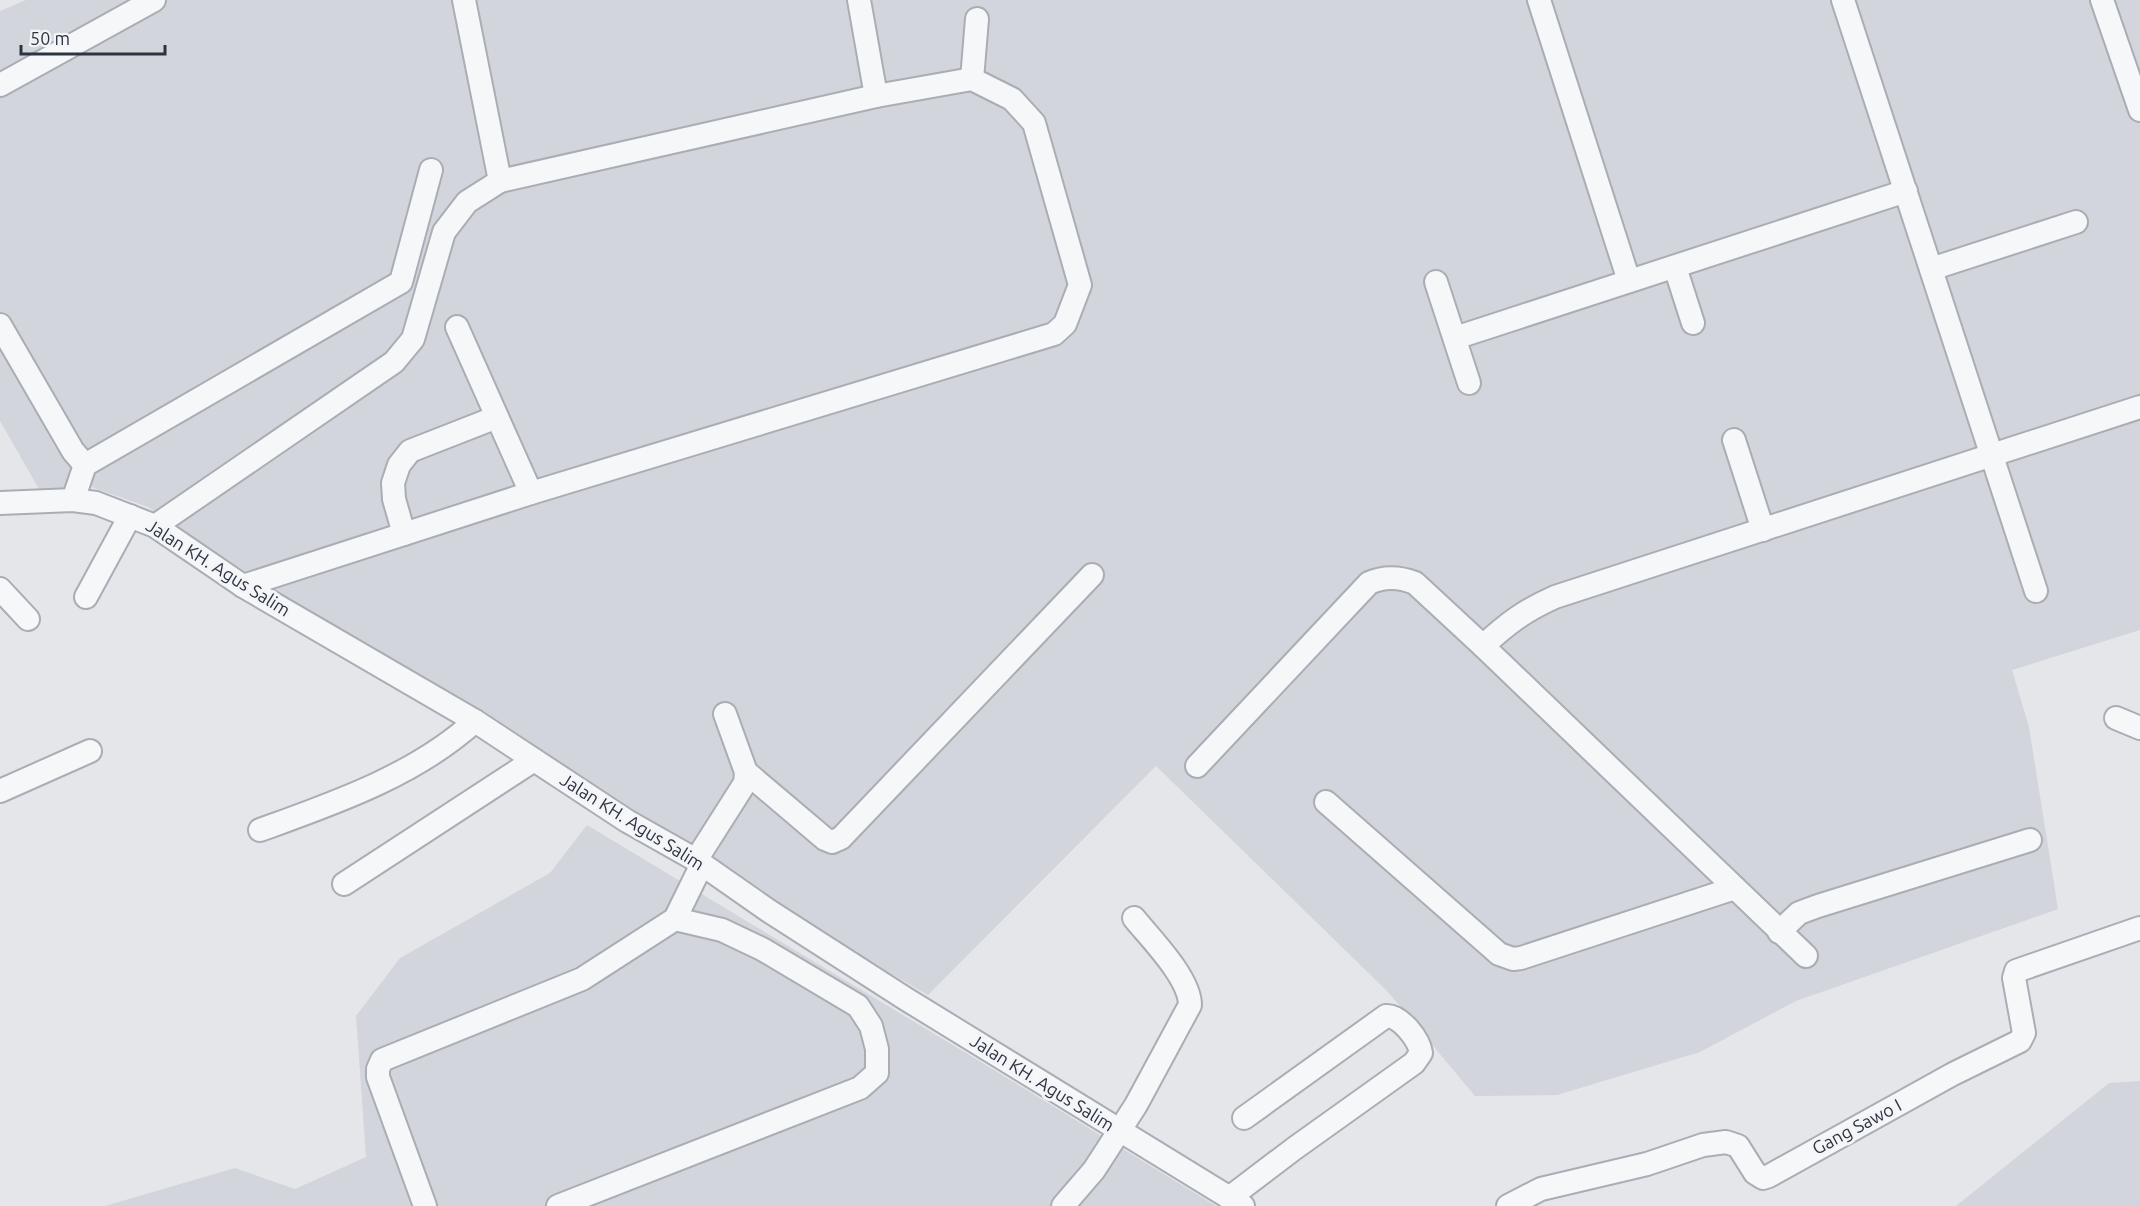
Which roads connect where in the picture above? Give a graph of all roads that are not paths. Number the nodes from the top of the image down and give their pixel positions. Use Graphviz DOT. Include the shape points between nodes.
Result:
graph roads {
  1 [pos="154,0"];
  2 [pos="464,0"];
  3 [pos="859,0"];
  4 [pos="1539,0"];
  5 [pos="1843,0"];
  6 [pos="2102,0"];
  7 [pos="977,19"];
  8 [pos="972,79"];
  9 [pos="0,86"];
  10 [pos="876,96"];
  11 [pos="2140,110"];
  12 [pos="430,170"];
  13 [pos="500,181"];
  14 [pos="1906,191"];
  15 [pos="2076,222"];
  16 [pos="1675,267"];
  17 [pos="1931,269"];
  18 [pos="1629,281"];
  19 [pos="1436,282"];
  20 [pos="1693,323"];
  21 [pos="0,325"];
  22 [pos="457,327"];
  23 [pos="1455,338"];
  24 [pos="1469,383"];
  25 [pos="2140,407"];
  26 [pos="497,417"];
  27 [pos="1734,440"];
  28 [pos="1992,455"];
  29 [pos="85,465"];
  30 [pos="531,493"];
  31 [pos="73,500"];
  32 [pos="0,503"];
  33 [pos="130,516"];
  34 [pos="155,526"];
  35 [pos="1763,530"];
  36 [pos="404,534"];
  37 [pos="1092,575"];
  38 [pos="243,586"];
  39 [pos="0,589"];
  40 [pos="2036,591"];
  41 [pos="86,597"];
  42 [pos="28,619"];
  43 [pos="1483,646"];
  44 [pos="725,714"];
  45 [pos="2116,718"];
  46 [pos="475,721"];
  47 [pos="2140,728"];
  48 [pos="90,751"];
  49 [pos="534,760"];
  50 [pos="1197,766"];
  51 [pos="746,772"];
  52 [pos="0,791"];
  53 [pos="1326,802"];
  54 [pos="260,830"];
  55 [pos="2030,840"];
  56 [pos="699,862"];
  57 [pos="344,884"];
  58 [pos="1735,888"];
  59 [pos="1134,918"];
  60 [pos="675,919"];
  61 [pos="2140,928"];
  62 [pos="1779,932"];
  63 [pos="1806,956"];
  64 [pos="1244,1119"];
  65 [pos="1119,1130"];
  66 [pos="1236,1202"];
  67 [pos="425,1206"];
  68 [pos="558,1206"];
  69 [pos="1063,1206"];
  70 [pos="1508,1206"];
  1 -- 9 [label="street"];
  2 -- 13 [label="street"];
  3 -- 10 [label="street"];
  4 -- 18 [label="street"];
  5 -- 14 [label="street"];
  6 -- 11 [label="street"];
  7 -- 8 [label="street"];
  8 -- 10 [label="street"];
  8 -- 30 [label="street" via="1012,99 1034,123 1080,285 1065,324 1042,337"];
  10 -- 13 [label="street"];
  12 -- 29 [label="street" via="401,282"];
  13 -- 34 [label="street" via="468,202 444,232 413,339 394,362"];
  14 -- 16 [label="street"];
  14 -- 17 [label="street"];
  15 -- 17 [label="street"];
  16 -- 18 [label="street"];
  16 -- 20 [label="street"];
  17 -- 28 [label="street"];
  18 -- 23 [label="street"];
  19 -- 23 [label="street"];
  21 -- 29 [label="street"];
  22 -- 26 [label="street"];
  23 -- 24 [label="street"];
  25 -- 28 [label="street"];
  26 -- 30 [label="street"];
  26 -- 36 [label="street" via="410,451 399,465 393,483"];
  27 -- 35 [label="street"];
  28 -- 35 [label="street"];
  28 -- 40 [label="street"];
  29 -- 31 [label="street"];
  30 -- 36 [label="street"];
  31 -- 32 [label="street, Jalan KH. Agus Salim"];
  31 -- 33 [label="street, Jalan KH. Agus Salim" via="96,503"];
  33 -- 34 [label="street, Jalan KH. Agus Salim"];
  33 -- 41 [label="street"];
  34 -- 38 [label="street, Jalan KH. Agus Salim"];
  35 -- 43 [label="street" via="1555,597 1508,623"];
  36 -- 38 [label="street"];
  37 -- 51 [label="street" via="841,838 832,842 825,839"];
  38 -- 46 [label="street, Jalan KH. Agus Salim"];
  39 -- 42 [label="street"];
  43 -- 50 [label="street" via="1415,583 1403,578 1369,583"];
  43 -- 58 [label="street"];
  44 -- 51 [label="street"];
  45 -- 47 [label="street"];
  46 -- 49 [label="street, Jalan KH. Agus Salim"];
  46 -- 54 [label="street" via="457,738 396,774 327,806"];
  48 -- 52 [label="street"];
  49 -- 56 [label="street, Jalan KH. Agus Salim"];
  49 -- 57 [label="street"];
  51 -- 56 [label="street" via="745,783"];
  53 -- 58 [label="street" via="1499,954 1513,959"];
  55 -- 62 [label="street" via="1818,906 1799,913"];
  56 -- 60 [label="street"];
  56 -- 65 [label="street, Jalan KH. Agus Salim" via="769,911"];
  58 -- 62 [label="street"];
  59 -- 65 [label="street" via="1179,975 1190,1005"];
  60 -- 67 [label="street" via="582,979 382,1060 378,1077"];
  60 -- 68 [label="street" via="722,930 762,949 858,1006 871,1026 877,1049 877,1073 860,1088"];
  61 -- 70 [label="street, Gang Sawo I" via="2016,971 2024,1033 2020,1041 1769,1176 1763,1178 1755,1173 1738,1146 1726,1142 1540,1190"];
  62 -- 63 [label="street"];
  64 -- 66 [label="street" via="1386,1016 1395,1018 1420,1047 1421,1053 1414,1063 1294,1148"];
  65 -- 66 [label="street, Jalan KH. Agus Salim"];
  65 -- 69 [label="street" via="1094,1170"];
}
